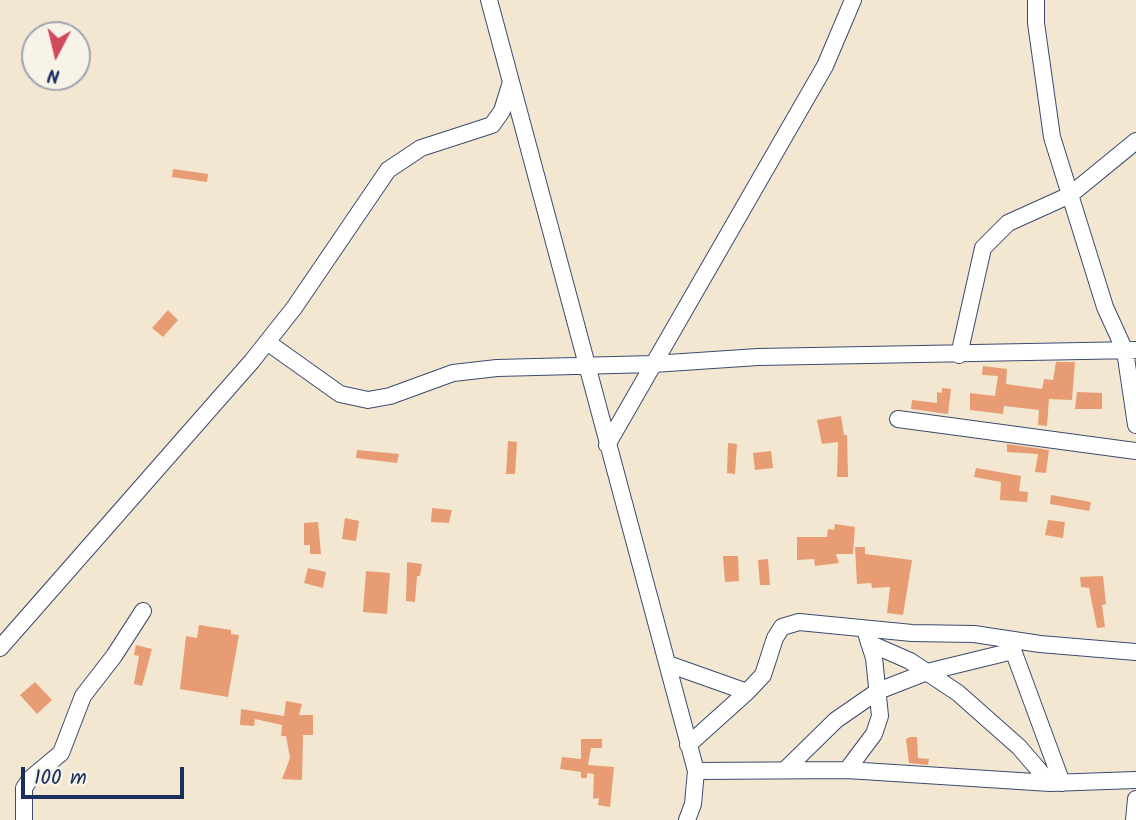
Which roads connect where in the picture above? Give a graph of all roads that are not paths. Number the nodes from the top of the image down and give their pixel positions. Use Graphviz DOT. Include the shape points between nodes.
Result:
graph roads {
  1 [pos="489,0"];
  2 [pos="853,0"];
  3 [pos="1036,0"];
  4 [pos="511,82"];
  5 [pos="1136,141"];
  6 [pos="1070,195"];
  7 [pos="267,342"];
  8 [pos="1130,351"];
  9 [pos="959,355"];
  10 [pos="653,364"];
  11 [pos="586,366"];
  12 [pos="898,419"];
  13 [pos="1136,425"];
  14 [pos="607,445"];
  15 [pos="1136,451"];
  16 [pos="142,611"];
  17 [pos="867,635"];
  18 [pos="1011,645"];
  19 [pos="0,648"];
  20 [pos="1136,652"];
  21 [pos="668,664"];
  22 [pos="927,672"];
  23 [pos="878,691"];
  24 [pos="747,692"];
  25 [pos="688,745"];
  26 [pos="787,768"];
  27 [pos="847,769"];
  28 [pos="695,771"];
  29 [pos="1136,780"];
  30 [pos="1056,783"];
  31 [pos="1136,799"];
  32 [pos="24,820"];
  33 [pos="687,820"];
  34 [pos="1134,820"];
  1 -- 4 [label="street"];
  2 -- 10 [label="street" via="825,66"];
  3 -- 6 [label="street" via="1052,137"];
  4 -- 7 [label="street" via="492,125 421,148 388,170"];
  4 -- 11 [label="street"];
  5 -- 6 [label="street"];
  6 -- 8 [label="street" via="1105,307"];
  6 -- 9 [label="street" via="1008,223 984,248"];
  7 -- 11 [label="street" via="340,394 368,400 453,373"];
  7 -- 19 [label="street"];
  8 -- 9 [label="street"];
  8 -- 13 [label="street"];
  9 -- 10 [label="street" via="758,357"];
  10 -- 11 [label="street"];
  10 -- 14 [label="street"];
  11 -- 14 [label="street"];
  12 -- 15 [label="street"];
  14 -- 21 [label="street"];
  16 -- 32 [label="street" via="83,696 61,753 24,788"];
  17 -- 18 [label="street"];
  17 -- 22 [label="street"];
  17 -- 23 [label="street"];
  17 -- 24 [label="street" via="799,622 782,628 763,675"];
  18 -- 20 [label="street"];
  18 -- 22 [label="street"];
  18 -- 30 [label="street"];
  21 -- 24 [label="street"];
  21 -- 25 [label="street"];
  22 -- 23 [label="street"];
  22 -- 30 [label="street" via="958,693"];
  23 -- 26 [label="street" via="836,720"];
  23 -- 27 [label="street" via="880,716 874,734"];
  24 -- 25 [label="street"];
  25 -- 28 [label="street"];
  26 -- 27 [label="street"];
  26 -- 28 [label="street"];
  27 -- 30 [label="street"];
  28 -- 33 [label="street"];
  29 -- 30 [label="street"];
  31 -- 34 [label="street"];
}
